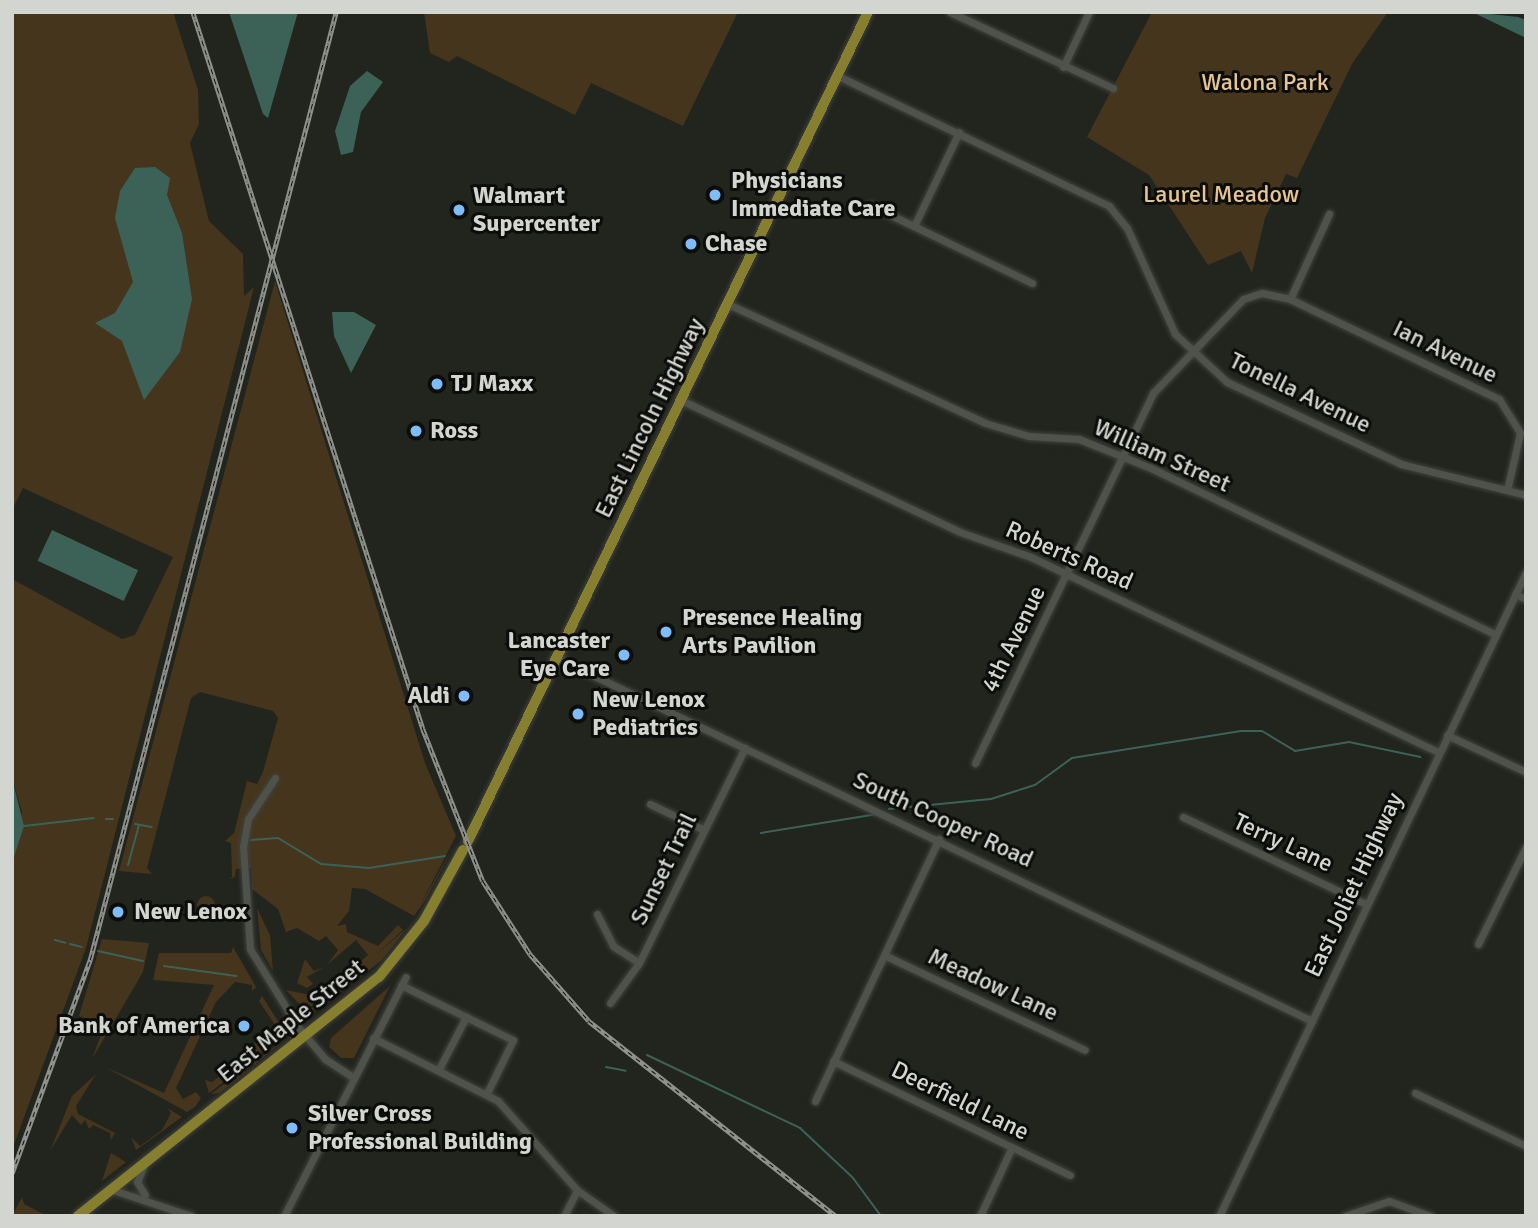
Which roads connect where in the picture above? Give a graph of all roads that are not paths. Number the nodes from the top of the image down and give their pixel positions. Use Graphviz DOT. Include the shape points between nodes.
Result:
graph roads {
  1 [pos="868,12"];
  2 [pos="950,12"];
  3 [pos="1089,12"];
  4 [pos="1063,67"];
  5 [pos="838,76"];
  6 [pos="1113,88"];
  7 [pos="959,132"];
  8 [pos="870,205"];
  9 [pos="1329,214"];
  10 [pos="914,226"];
  11 [pos="1032,283"];
  12 [pos="1290,299"];
  13 [pos="728,304"];
  14 [pos="1190,350"];
  15 [pos="683,401"];
  16 [pos="1123,456"];
  17 [pos="1508,486"];
  18 [pos="1526,495"];
  19 [pos="1526,572"];
  20 [pos="1067,574"];
  21 [pos="1515,594"];
  22 [pos="1526,599"];
  23 [pos="1496,635"];
  24 [pos="557,657"];
  25 [pos="1447,735"];
  26 [pos="745,748"];
  27 [pos="1438,752"];
  28 [pos="975,763"];
  29 [pos="1526,772"];
  30 [pos="275,778"];
  31 [pos="650,804"];
  32 [pos="1183,817"];
  33 [pos="704,830"];
  34 [pos="939,839"];
  35 [pos="465,846"];
  36 [pos="1526,847"];
  37 [pos="1366,904"];
  38 [pos="597,914"];
  39 [pos="1478,944"];
  40 [pos="884,955"];
  41 [pos="639,963"];
  42 [pos="406,977"];
  43 [pos="401,985"];
  44 [pos="610,1003"];
  45 [pos="466,1017"];
  46 [pos="1312,1021"];
  47 [pos="308,1038"];
  48 [pos="373,1038"];
  49 [pos="1085,1050"];
  50 [pos="833,1062"];
  51 [pos="439,1069"];
  52 [pos="353,1077"];
  53 [pos="487,1093"];
  54 [pos="1415,1093"];
  55 [pos="815,1101"];
  56 [pos="1526,1146"];
  57 [pos="1012,1147"];
  58 [pos="143,1166"];
  59 [pos="1070,1175"];
  60 [pos="111,1190"];
  61 [pos="577,1190"];
  62 [pos="145,1196"];
  63 [pos="78,1216"];
  64 [pos="191,1216"];
  65 [pos="285,1216"];
  66 [pos="564,1216"];
  67 [pos="614,1216"];
  68 [pos="980,1216"];
  69 [pos="1219,1216"];
  70 [pos="1345,1216"];
  71 [pos="1430,1216"];
  1 -- 5 [label="main road, East Lincoln Highway"];
  2 -- 4 [label="street"];
  3 -- 4 [label="street"];
  4 -- 6 [label="street"];
  5 -- 7 [label="street, Tonella Avenue"];
  5 -- 13 [label="main road, East Lincoln Highway"];
  7 -- 10 [label="street"];
  7 -- 14 [label="street, Tonella Avenue" via="1109,206 1127,228 1166,319"];
  8 -- 10 [label="street"];
  9 -- 12 [label="street"];
  10 -- 11 [label="street"];
  12 -- 14 [label="street, Ian Avenue" via="1262,293 1242,299"];
  12 -- 17 [label="street, Ian Avenue" via="1499,399 1520,433"];
  13 -- 15 [label="main road, East Lincoln Highway"];
  13 -- 16 [label="street, William Street" via="985,424 1029,436 1079,439"];
  14 -- 16 [label="street, 4th Avenue" via="1153,393"];
  14 -- 17 [label="street, Tonella Avenue" via="1227,382 1401,464"];
  15 -- 20 [label="street, Roberts Road" via="960,533"];
  15 -- 24 [label="main road, East Lincoln Highway"];
  16 -- 20 [label="street, 4th Avenue"];
  16 -- 23 [label="street, William Street"];
  17 -- 18 [label="street, Tonella Avenue"];
  19 -- 21 [label="street, East Joliet Highway"];
  20 -- 27 [label="street, Roberts Road"];
  20 -- 28 [label="street, 4th Avenue"];
  21 -- 22 [label="street"];
  21 -- 23 [label="street, East Joliet Highway"];
  23 -- 25 [label="street, East Joliet Highway"];
  24 -- 26 [label="street, South Cooper Road"];
  24 -- 35 [label="main road, East Lincoln Highway"];
  25 -- 27 [label="street, East Joliet Highway"];
  25 -- 29 [label="street"];
  26 -- 33 [label="street, Sunset Trail"];
  26 -- 34 [label="street, South Cooper Road"];
  27 -- 37 [label="street, East Joliet Highway"];
  30 -- 47 [label="street" via="248,819 243,846 250,950"];
  31 -- 33 [label="street"];
  32 -- 37 [label="street, Terry Lane"];
  33 -- 41 [label="street, Sunset Trail"];
  34 -- 40 [label="street"];
  34 -- 46 [label="street, South Cooper Road"];
  35 -- 47 [label="main road, East Maple Street" via="404,949"];
  36 -- 39 [label="street"];
  37 -- 46 [label="street, East Joliet Highway"];
  38 -- 41 [label="street" via="614,946"];
  40 -- 49 [label="street, Meadow Lane"];
  40 -- 50 [label="street"];
  41 -- 44 [label="street, Sunset Trail"];
  42 -- 43 [label="street"];
  43 -- 45 [label="street"];
  43 -- 48 [label="street"];
  45 -- 51 [label="street"];
  45 -- 53 [label="street" via="513,1040"];
  46 -- 69 [label="street, East Joliet Highway"];
  47 -- 52 [label="street"];
  47 -- 58 [label="main road, East Maple Street"];
  48 -- 51 [label="street"];
  48 -- 52 [label="street"];
  50 -- 55 [label="street"];
  50 -- 57 [label="street, Deerfield Lane"];
  51 -- 53 [label="street"];
  52 -- 65 [label="street"];
  53 -- 61 [label="street"];
  54 -- 56 [label="street"];
  57 -- 59 [label="street, Deerfield Lane"];
  57 -- 68 [label="street"];
  58 -- 60 [label="main road, East Maple Street"];
  58 -- 62 [label="street" via="137,1182"];
  60 -- 62 [label="street"];
  60 -- 63 [label="main road, East Maple Street"];
  61 -- 66 [label="street"];
  61 -- 67 [label="street"];
  62 -- 64 [label="street"];
  70 -- 71 [label="street" via="1389,1201"];
}
